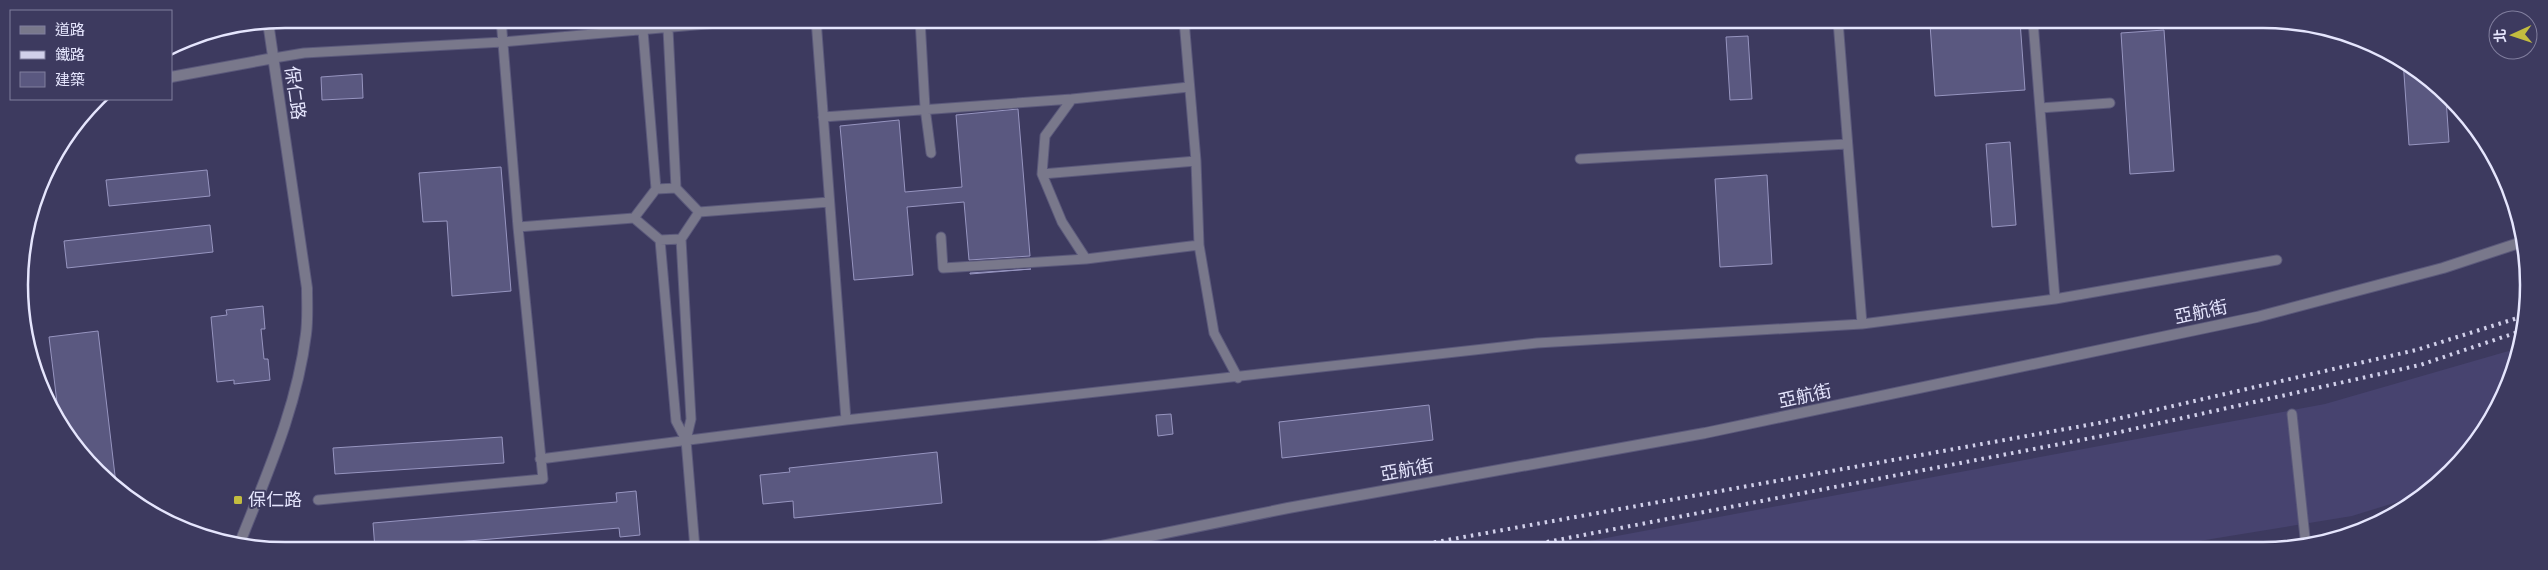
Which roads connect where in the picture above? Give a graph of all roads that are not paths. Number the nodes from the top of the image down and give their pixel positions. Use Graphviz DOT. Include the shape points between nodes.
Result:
graph roads {
  1 [pos="269,28"];
  2 [pos="502,28"];
  3 [pos="678,28"];
  4 [pos="817,28"];
  5 [pos="920,28"];
  6 [pos="1185,28"];
  7 [pos="1839,28"];
  8 [pos="2034,28"];
  9 [pos="668,29"];
  10 [pos="644,31"];
  11 [pos="503,42"];
  12 [pos="274,58"];
  13 [pos="172,77"];
  14 [pos="1189,87"];
  15 [pos="1072,99"];
  16 [pos="2110,103"];
  17 [pos="925,108"];
  18 [pos="2040,108"];
  19 [pos="823,117"];
  20 [pos="1847,144"];
  21 [pos="931,153"];
  22 [pos="1580,159"];
  23 [pos="1196,161"];
  24 [pos="1042,174"];
  25 [pos="676,188"];
  26 [pos="656,189"];
  27 [pos="829,202"];
  28 [pos="699,212"];
  29 [pos="634,218"];
  30 [pos="518,227"];
  31 [pos="941,237"];
  32 [pos="681,239"];
  33 [pos="660,240"];
  34 [pos="2517,244"];
  35 [pos="1199,246"];
  36 [pos="1086,259"];
  37 [pos="2277,260"];
  38 [pos="2055,299"];
  39 [pos="1862,324"];
  40 [pos="1238,378"];
  41 [pos="2292,414"];
  42 [pos="846,420"];
  43 [pos="686,440"];
  44 [pos="540,459"];
  45 [pos="318,500"];
  46 [pos="241,539"];
  47 [pos="2305,539"];
  48 [pos="694,542"];
  49 [pos="1121,542"];
  1 -- 12 [label="street, 保仁路"];
  2 -- 11 [label="lane"];
  3 -- 9 [label="lane"];
  4 -- 19 [label="lane"];
  5 -- 17 [label="lane"];
  6 -- 14 [label="lane"];
  7 -- 20 [label="lane"];
  8 -- 18 [label="lane"];
  9 -- 10 [label="lane"];
  9 -- 25 [label="lane"];
  10 -- 11 [label="lane"];
  10 -- 26 [label="lane"];
  11 -- 12 [label="lane" via="304,53"];
  11 -- 30 [label="lane"];
  12 -- 13 [label="street"];
  12 -- 46 [label="street, 保仁路" via="307,288 306,332 290,414"];
  14 -- 15 [label="lane"];
  14 -- 23 [label="lane"];
  15 -- 17 [label="lane"];
  15 -- 24 [label="lane" via="1045,136"];
  16 -- 18 [label="lane"];
  17 -- 19 [label="lane"];
  17 -- 21 [label="lane"];
  18 -- 38 [label="lane"];
  19 -- 27 [label="lane"];
  20 -- 22 [label="lane"];
  20 -- 39 [label="lane"];
  23 -- 24 [label="lane"];
  23 -- 35 [label="lane"];
  24 -- 36 [label="lane" via="1062,222"];
  25 -- 26 [label="lane"];
  25 -- 28 [label="lane"];
  26 -- 29 [label="lane"];
  27 -- 28 [label="lane"];
  27 -- 42 [label="lane"];
  28 -- 32 [label="lane"];
  29 -- 30 [label="lane"];
  29 -- 33 [label="lane"];
  30 -- 44 [label="lane"];
  31 -- 36 [label="lane" via="943,268"];
  32 -- 33 [label="lane"];
  32 -- 43 [label="lane" via="691,419"];
  33 -- 43 [label="lane" via="676,421"];
  34 -- 49 [label="street, 亞航街" via="2443,268 2248,319 1706,433 1288,508"];
  35 -- 36 [label="lane"];
  35 -- 40 [label="lane" via="1214,333"];
  37 -- 38 [label="lane"];
  38 -- 39 [label="lane"];
  39 -- 40 [label="lane" via="1537,344"];
  40 -- 42 [label="lane"];
  41 -- 47 [label="lane"];
  42 -- 43 [label="lane"];
  43 -- 44 [label="lane"];
  43 -- 48 [label="lane"];
  44 -- 45 [label="lane" via="543,479"];
}
